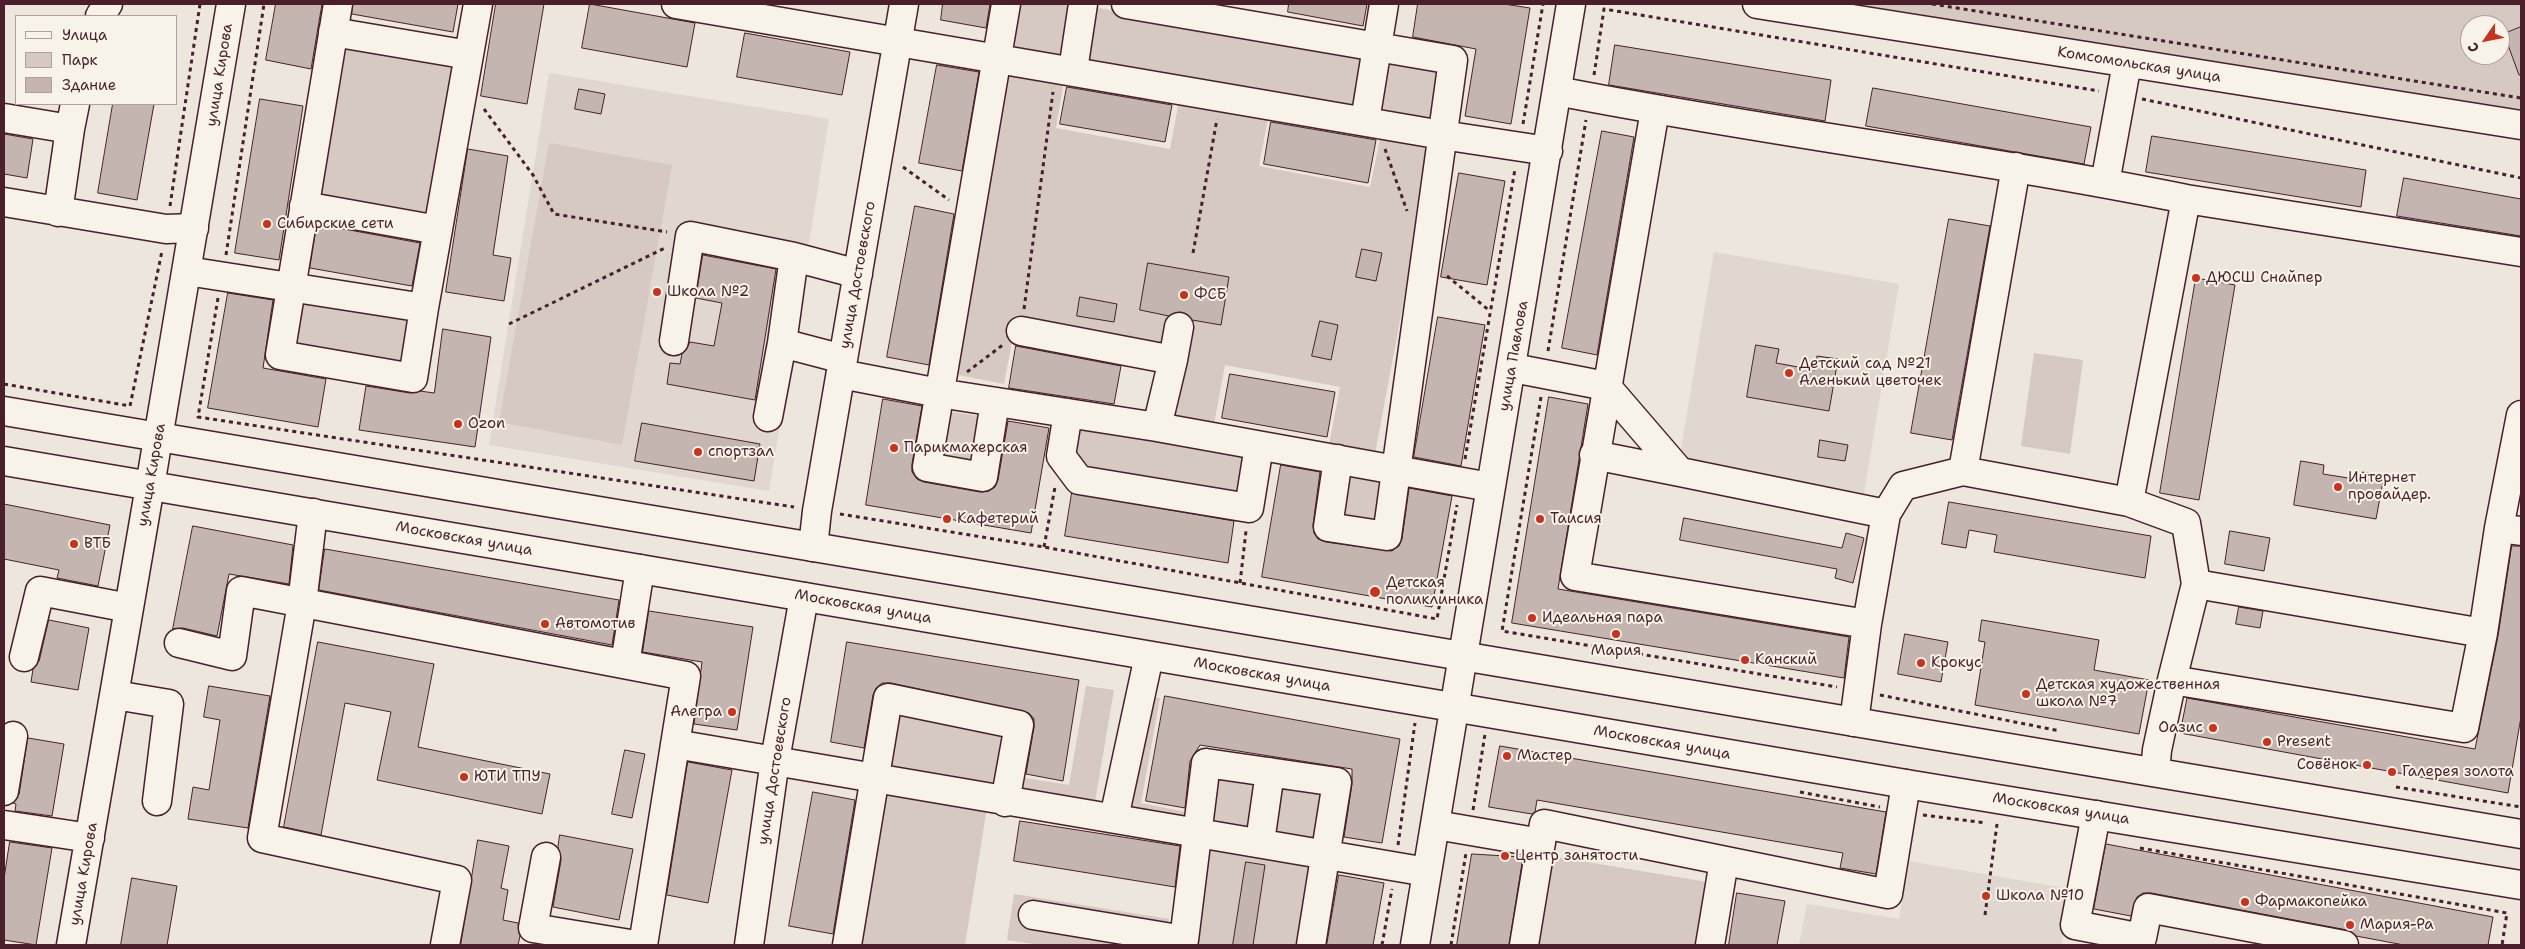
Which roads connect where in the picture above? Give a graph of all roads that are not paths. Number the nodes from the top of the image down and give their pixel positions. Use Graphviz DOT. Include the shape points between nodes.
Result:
graph roads {
  1 [pos="108,4"];
  2 [pos="232,4"];
  3 [pos="338,4"];
  4 [pos="478,4"];
  5 [pos="676,4"];
  6 [pos="904,4"];
  7 [pos="1006,4"];
  8 [pos="1082,4"];
  9 [pos="1126,4"];
  10 [pos="1384,4"];
  11 [pos="1571,4"];
  12 [pos="1757,4"];
  13 [pos="722,8"];
  14 [pos="795,13"];
  15 [pos="101,15"];
  16 [pos="333,32"];
  17 [pos="898,40"];
  18 [pos="1376,47"];
  19 [pos="469,55"];
  20 [pos="998,58"];
  21 [pos="2126,63"];
  22 [pos="1064,69"];
  23 [pos="1557,91"];
  24 [pos="1655,110"];
  25 [pos="72,116"];
  26 [pos="4,118"];
  27 [pos="1365,121"];
  28 [pos="2521,125"];
  29 [pos="1442,135"];
  30 [pos="1548,151"];
  31 [pos="2016,167"];
  32 [pos="2105,183"];
  33 [pos="2186,199"];
  34 [pos="4,202"];
  35 [pos="304,206"];
  36 [pos="58,212"];
  37 [pos="194,228"];
  38 [pos="438,230"];
  39 [pos="2521,252"];
  40 [pos="794,258"];
  41 [pos="187,271"];
  42 [pos="858,274"];
  43 [pos="291,286"];
  44 [pos="424,308"];
  45 [pos="1179,327"];
  46 [pos="1021,331"];
  47 [pos="674,341"];
  48 [pos="782,343"];
  49 [pos="1173,360"];
  50 [pos="842,367"];
  51 [pos="1513,368"];
  52 [pos="1606,386"];
  53 [pos="939,393"];
  54 [pos="995,402"];
  55 [pos="4,411"];
  56 [pos="1068,413"];
  57 [pos="2521,415"];
  58 [pos="768,417"];
  59 [pos="1157,427"];
  60 [pos="158,437"];
  61 [pos="1259,446"];
  62 [pos="1594,455"];
  63 [pos="1338,460"];
  64 [pos="4,461"];
  65 [pos="1396,470"];
  66 [pos="1963,471"];
  67 [pos="1680,472"];
  68 [pos="150,486"];
  69 [pos="1490,487"];
  70 [pos="2129,502"];
  71 [pos="313,514"];
  72 [pos="1886,514"];
  73 [pos="2510,530"];
  74 [pos="813,547"];
  75 [pos="640,569"];
  76 [pos="2196,584"];
  77 [pos="804,597"];
  78 [pos="302,603"];
  79 [pos="129,608"];
  80 [pos="1867,624"];
  81 [pos="2483,633"];
  82 [pos="179,643"];
  83 [pos="1150,656"];
  84 [pos="1462,656"];
  85 [pos="24,657"];
  86 [pos="625,664"];
  87 [pos="2172,680"];
  88 [pos="115,695"];
  89 [pos="1454,707"];
  90 [pos="1854,722"];
  91 [pos="13,736"];
  92 [pos="675,744"];
  93 [pos="774,760"];
  94 [pos="1270,772"];
  95 [pos="2155,772"];
  96 [pos="874,777"];
  97 [pos="1906,784"];
  98 [pos="4,791"];
  99 [pos="157,801"];
  100 [pos="1005,802"];
  101 [pos="2096,815"];
  102 [pos="1114,818"];
  103 [pos="1436,824"];
  104 [pos="4,825"];
  105 [pos="1197,832"];
  106 [pos="2521,834"];
  107 [pos="90,838"];
  108 [pos="1260,842"];
  109 [pos="1541,843"];
  110 [pos="1326,853"];
  111 [pos="546,857"];
  112 [pos="1724,861"];
  113 [pos="1427,872"];
  114 [pos="2521,885"];
  115 [pos="1033,915"];
  116 [pos="71,945"];
  117 [pos="445,945"];
  118 [pos="636,945"];
  119 [pos="643,945"];
  120 [pos="749,945"];
  121 [pos="847,945"];
  122 [pos="1311,945"];
  123 [pos="1415,945"];
  124 [pos="1524,945"];
  125 [pos="1710,945"];
  126 [pos="2344,945"];
  1 -- 15 [label="main road"];
  2 -- 37 [label="main road, улица Кирова"];
  3 -- 16 [label="main road"];
  4 -- 19 [label="main road"];
  5 -- 13 [label="main road"];
  6 -- 17 [label="main road, улица Достоевского"];
  7 -- 20 [label="main road"];
  8 -- 22 [label="main road"];
  9 -- 18 [label="main road"];
  10 -- 18 [label="main road"];
  11 -- 23 [label="main road, улица Павлова"];
  12 -- 21 [label="main road, Комсомольская улица"];
  13 -- 14 [label="main road"];
  14 -- 17 [label="main road"];
  16 -- 19 [label="main road"];
  16 -- 35 [label="main road"];
  17 -- 20 [label="main road"];
  17 -- 42 [label="main road, улица Достоевского"];
  18 -- 27 [label="main road"];
  18 -- 29 [label="main road" via="1453,60"];
  19 -- 38 [label="main road"];
  20 -- 22 [label="main road"];
  20 -- 53 [label="main road"];
  21 -- 28 [label="main road, Комсомольская улица"];
  21 -- 32 [label="main road"];
  22 -- 27 [label="main road"];
  23 -- 24 [label="main road"];
  23 -- 30 [label="main road, улица Павлова"];
  24 -- 31 [label="main road"];
  24 -- 52 [label="main road"];
  25 -- 26 [label="main road"];
  25 -- 36 [label="main road"];
  27 -- 29 [label="main road"];
  29 -- 30 [label="main road"];
  29 -- 65 [label="main road"];
  30 -- 51 [label="main road, улица Павлова"];
  31 -- 32 [label="main road"];
  31 -- 66 [label="main road"];
  32 -- 33 [label="main road"];
  33 -- 39 [label="main road"];
  33 -- 70 [label="main road"];
  34 -- 36 [label="main road"];
  35 -- 38 [label="main road"];
  35 -- 43 [label="main road"];
  36 -- 37 [label="main road" via="166,229"];
  37 -- 41 [label="main road, улица Кирова"];
  38 -- 44 [label="main road"];
  40 -- 42 [label="main road"];
  40 -- 47 [label="main road" via="690,236"];
  40 -- 48 [label="main road"];
  41 -- 43 [label="main road"];
  41 -- 60 [label="main road, улица Кирова"];
  42 -- 50 [label="main road, улица Достоевского"];
  43 -- 44 [label="main road"];
  43 -- 44 [label="main road" via="280,355 413,378"];
  45 -- 49 [label="main road"];
  46 -- 49 [label="main road"];
  48 -- 50 [label="main road"];
  48 -- 58 [label="main road"];
  49 -- 59 [label="main road"];
  50 -- 53 [label="main road"];
  50 -- 74 [label="main road, улица Достоевского"];
  51 -- 52 [label="main road"];
  51 -- 69 [label="main road, улица Павлова"];
  52 -- 62 [label="main road"];
  52 -- 67 [label="main road"];
  53 -- 54 [label="main road"];
  53 -- 54 [label="main road" via="927,467 982,477"];
  54 -- 56 [label="main road"];
  55 -- 60 [label="main road"];
  56 -- 59 [label="main road"];
  56 -- 61 [label="main road" via="1061,456 1079,480 1249,508"];
  57 -- 73 [label="main road"];
  59 -- 61 [label="main road"];
  60 -- 68 [label="main road, улица Кирова"];
  60 -- 74 [label="main road"];
  61 -- 63 [label="main road"];
  62 -- 67 [label="main road"];
  62 -- 80 [label="main road" via="1575,576"];
  63 -- 65 [label="main road"];
  63 -- 65 [label="main road" via="1328,526 1387,536"];
  64 -- 68 [label="main road, Московская улица"];
  65 -- 69 [label="main road"];
  66 -- 70 [label="main road"];
  66 -- 72 [label="main road" via="1904,486"];
  67 -- 72 [label="main road"];
  68 -- 71 [label="main road, Московская улица"];
  68 -- 79 [label="main road, улица Кирова"];
  69 -- 84 [label="main road, улица Павлова"];
  70 -- 76 [label="main road" via="2186,523"];
  71 -- 75 [label="main road, Московская улица"];
  71 -- 78 [label="main road"];
  72 -- 80 [label="main road"];
  73 -- 81 [label="main road"];
  74 -- 84 [label="main road"];
  75 -- 77 [label="main road, Московская улица"];
  75 -- 86 [label="main road"];
  76 -- 81 [label="main road"];
  76 -- 87 [label="main road"];
  77 -- 83 [label="main road, Московская улица"];
  77 -- 93 [label="main road, улица Достоевского"];
  78 -- 82 [label="main road" via="241,591 232,656"];
  78 -- 86 [label="main road"];
  78 -- 117 [label="main road" via="262,838 457,880"];
  79 -- 85 [label="main road" via="40,591"];
  79 -- 88 [label="main road, улица Кирова"];
  80 -- 90 [label="main road"];
  81 -- 87 [label="main road" via="2464,728"];
  83 -- 89 [label="main road, Московская улица"];
  83 -- 102 [label="main road"];
  84 -- 89 [label="main road, улица Павлова"];
  84 -- 90 [label="main road"];
  86 -- 92 [label="main road" via="686,676"];
  87 -- 95 [label="main road"];
  88 -- 99 [label="main road" via="169,704"];
  88 -- 107 [label="main road, улица Кирова"];
  89 -- 97 [label="main road, Московская улица"];
  89 -- 113 [label="main road, улица Павлова"];
  90 -- 95 [label="main road"];
  91 -- 98 [label="main road"];
  92 -- 93 [label="main road"];
  92 -- 119 [label="main road"];
  93 -- 96 [label="main road"];
  93 -- 120 [label="main road, улица Достоевского"];
  94 -- 105 [label="main road" via="1206,763"];
  94 -- 108 [label="main road"];
  94 -- 110 [label="main road" via="1337,782"];
  95 -- 106 [label="main road"];
  96 -- 100 [label="main road"];
  96 -- 100 [label="main road" via="888,698 1019,725"];
  96 -- 121 [label="main road"];
  97 -- 101 [label="main road, Московская улица"];
  97 -- 112 [label="main road" via="1888,894"];
  100 -- 102 [label="main road"];
  101 -- 114 [label="main road, Московская улица"];
  101 -- 126 [label="main road" via="2075,926 2142,938 2148,908"];
  102 -- 105 [label="main road"];
  103 -- 109 [label="main road"];
  104 -- 107 [label="main road"];
  105 -- 108 [label="main road"];
  105 -- 115 [label="main road" via="1184,940"];
  107 -- 116 [label="main road, улица Кирова"];
  108 -- 110 [label="main road"];
  109 -- 112 [label="main road" via="1544,824"];
  109 -- 124 [label="main road"];
  110 -- 113 [label="main road"];
  110 -- 122 [label="main road"];
  111 -- 118 [label="main road" via="532,928"];
  112 -- 125 [label="main road"];
  113 -- 123 [label="main road, улица Павлова"];
}
